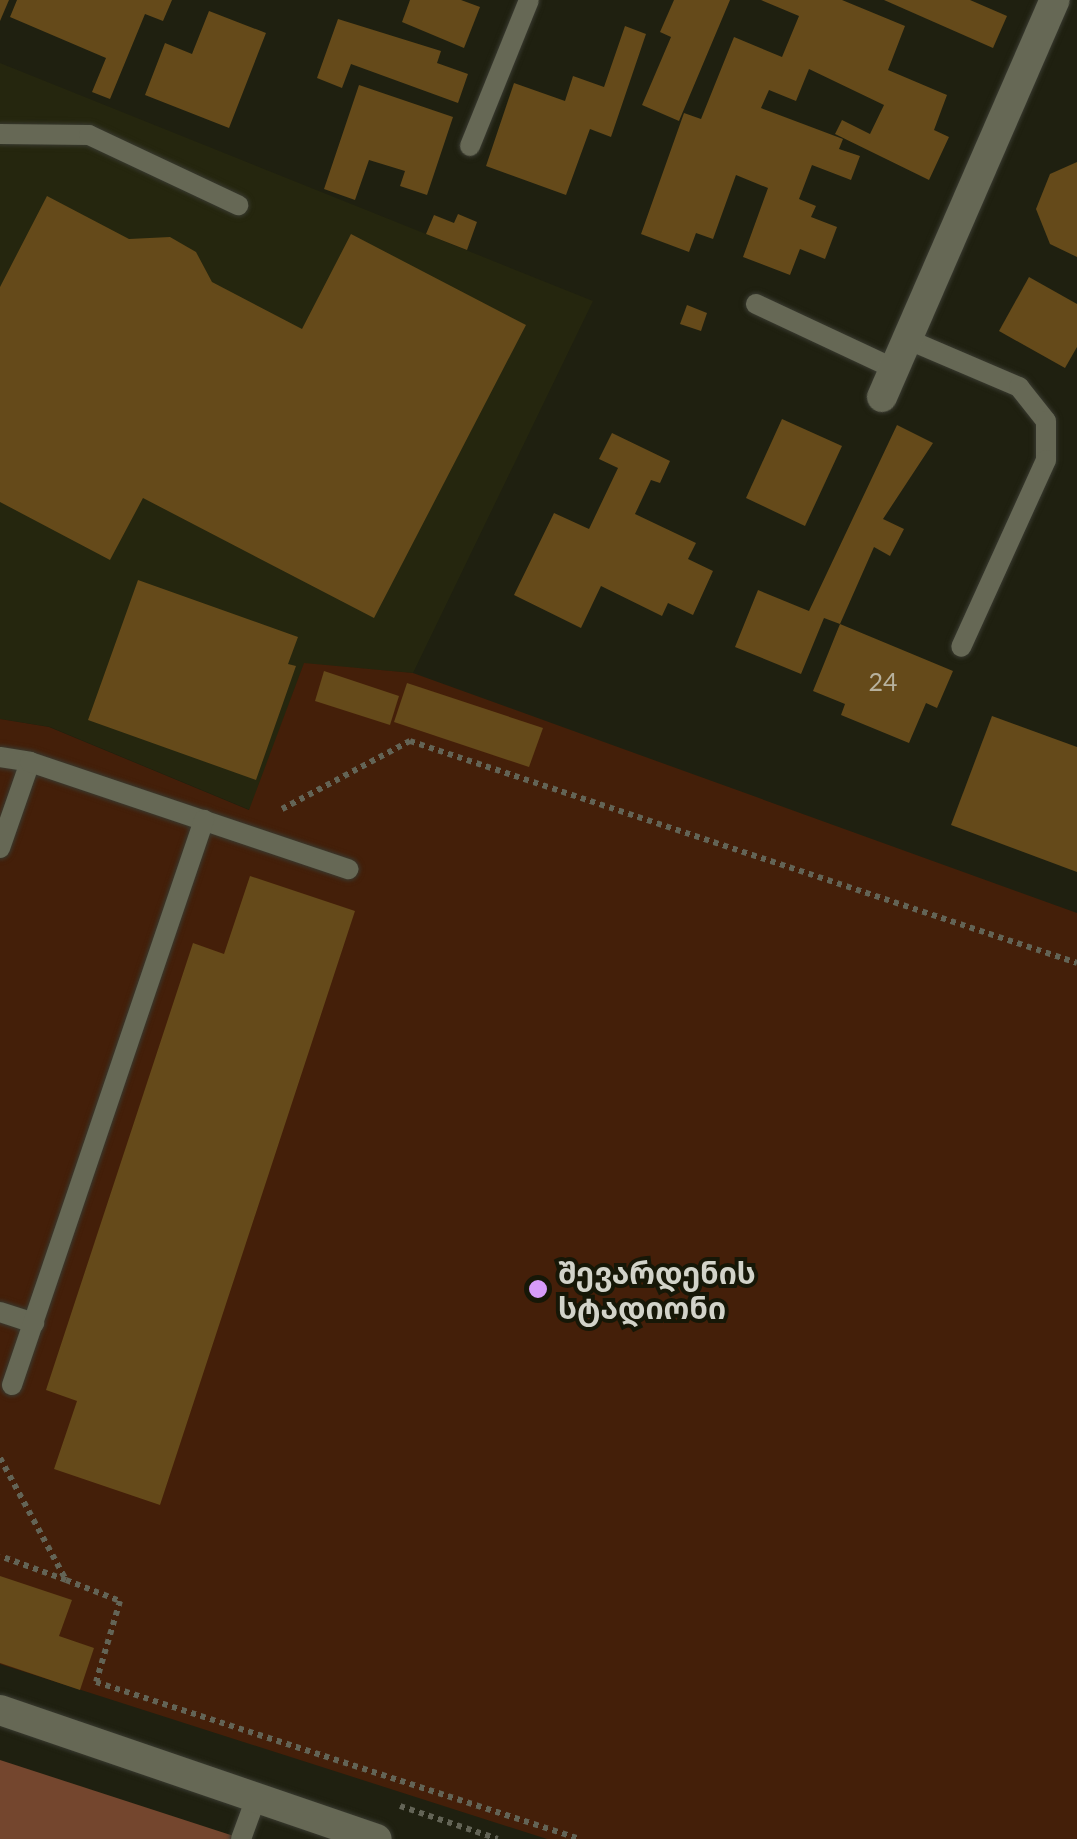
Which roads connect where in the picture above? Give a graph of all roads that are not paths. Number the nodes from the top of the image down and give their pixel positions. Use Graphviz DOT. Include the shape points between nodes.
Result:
graph roads {
  1 [pos="529,0"];
  2 [pos="1055,0"];
  3 [pos="0,134"];
  4 [pos="470,146"];
  5 [pos="238,205"];
  6 [pos="756,304"];
  7 [pos="908,340"];
  8 [pos="896,368"];
  9 [pos="882,397"];
  10 [pos="960,647"];
  11 [pos="0,757"];
  12 [pos="30,762"];
  13 [pos="204,820"];
  14 [pos="0,848"];
  15 [pos="348,868"];
  16 [pos="0,1312"];
  17 [pos="34,1323"];
  18 [pos="12,1386"];
  19 [pos="0,1710"];
  20 [pos="256,1798"];
  21 [pos="241,1839"];
  22 [pos="376,1839"];
  1 -- 4 [label="lane"];
  2 -- 7 [label="street"];
  3 -- 5 [label="lane" via="89,135"];
  6 -- 8 [label="lane"];
  7 -- 8 [label="street"];
  7 -- 10 [label="lane" via="1019,387 1046,421 1046,460"];
  8 -- 9 [label="street"];
  11 -- 12 [label="lane"];
  12 -- 13 [label="lane"];
  12 -- 14 [label="lane"];
  13 -- 15 [label="lane"];
  13 -- 17 [label="lane"];
  16 -- 17 [label="lane"];
  17 -- 18 [label="lane"];
  19 -- 20 [label="street"];
  20 -- 21 [label="lane"];
  20 -- 22 [label="street"];
}
